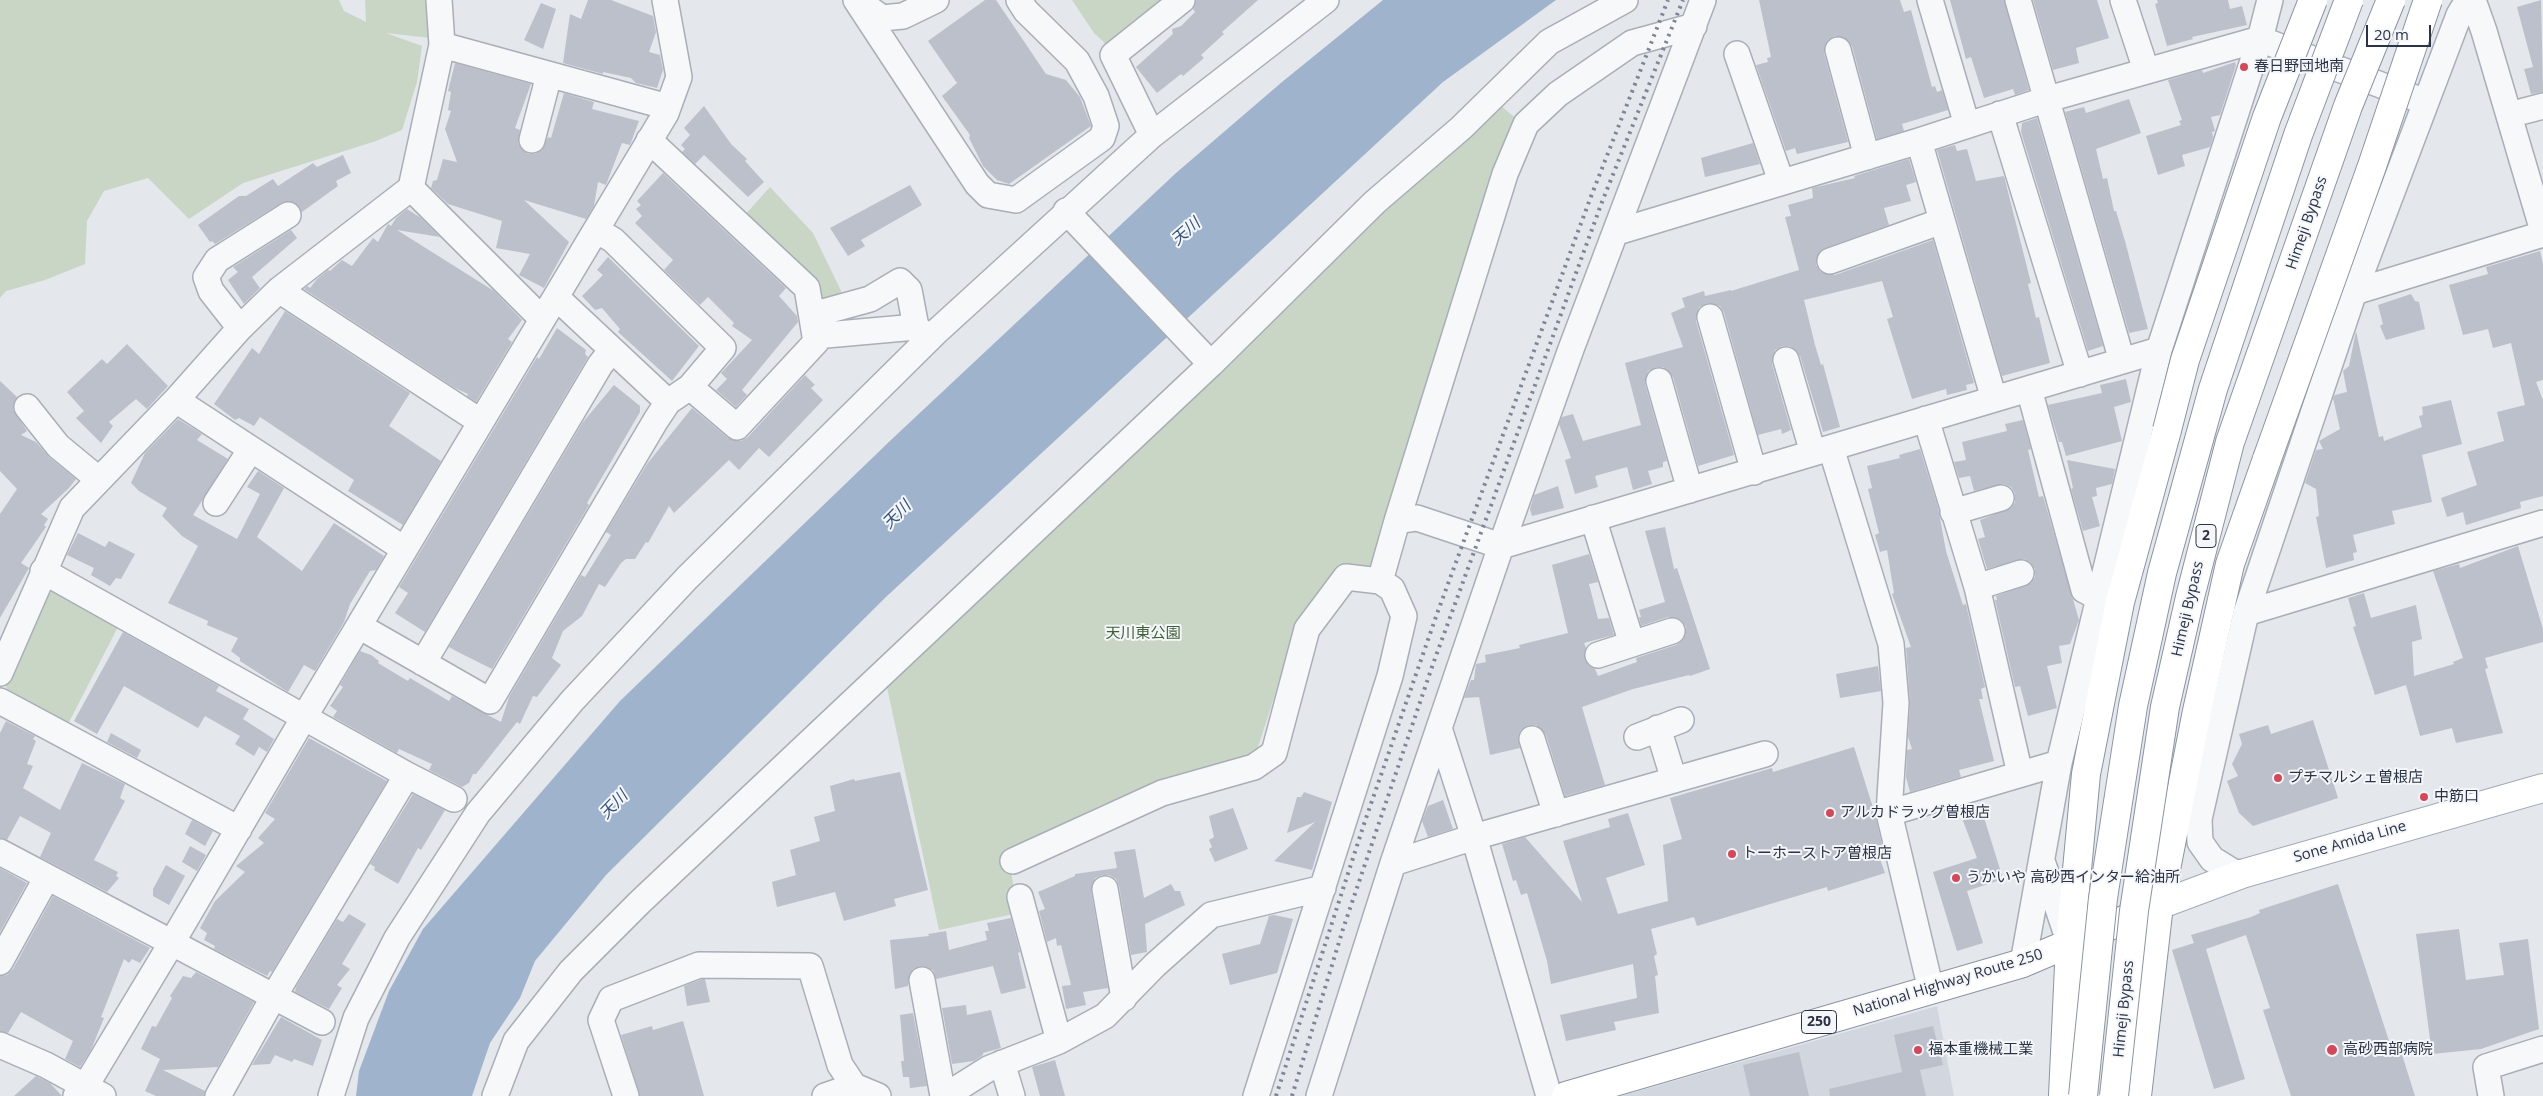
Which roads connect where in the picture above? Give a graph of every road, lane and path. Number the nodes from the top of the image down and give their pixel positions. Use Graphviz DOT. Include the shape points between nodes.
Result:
graph roads {
  1 [pos="439,0"];
  2 [pos="665,0"];
  3 [pos="857,0"];
  4 [pos="936,0"];
  5 [pos="1019,0"];
  6 [pos="1182,0"];
  7 [pos="1326,0"];
  8 [pos="1625,0"];
  9 [pos="1703,0"];
  10 [pos="1930,0"];
  11 [pos="2018,0"];
  12 [pos="2123,0"];
  13 [pos="2270,0"];
  14 [pos="2313,0"];
  15 [pos="2349,0"];
  16 [pos="2391,0"];
  17 [pos="2428,0"];
  18 [pos="2468,0"];
  19 [pos="2473,0"];
  20 [pos="1694,26"];
  21 [pos="2260,39"];
  22 [pos="442,45"];
  23 [pos="1838,50"];
  24 [pos="1737,54"];
  25 [pos="2146,70"];
  26 [pos="549,75"];
  27 [pos="2048,100"];
  28 [pos="2426,102"];
  29 [pos="2543,106"];
  30 [pos="668,107"];
  31 [pos="2000,114"];
  32 [pos="2509,115"];
  33 [pos="1967,125"];
  34 [pos="1152,135"];
  35 [pos="532,140"];
  36 [pos="649,140"];
  37 [pos="1919,141"];
  38 [pos="1867,157"];
  39 [pos="1781,182"];
  40 [pos="411,188"];
  41 [pos="1066,211"];
  42 [pos="288,215"];
  43 [pos="1942,221"];
  44 [pos="596,230"];
  45 [pos="1617,232"];
  46 [pos="2543,232"];
  47 [pos="1830,260"];
  48 [pos="279,290"];
  49 [pos="2354,292"];
  50 [pos="556,297"];
  51 [pos="1710,316"];
  52 [pos="542,319"];
  53 [pos="813,325"];
  54 [pos="240,328"];
  55 [pos="923,332"];
  56 [pos="2159,350"];
  57 [pos="611,351"];
  58 [pos="1786,360"];
  59 [pos="2122,361"];
  60 [pos="1211,364"];
  61 [pos="2080,374"];
  62 [pos="1659,381"];
  63 [pos="690,387"];
  64 [pos="2029,389"];
  65 [pos="176,400"];
  66 [pos="1994,400"];
  67 [pos="668,402"];
  68 [pos="27,407"];
  69 [pos="1926,419"];
  70 [pos="481,422"];
  71 [pos="251,449"];
  72 [pos="1822,450"];
  73 [pos="2118,469"];
  74 [pos="1754,472"];
  75 [pos="98,479"];
  76 [pos="1690,490"];
  77 [pos="2001,498"];
  78 [pos="216,503"];
  79 [pos="1953,512"];
  80 [pos="1593,518"];
  81 [pos="1397,520"];
  82 [pos="2543,523"];
  83 [pos="1502,546"];
  84 [pos="404,549"];
  85 [pos="43,571"];
  86 [pos="2021,573"];
  87 [pos="1380,581"];
  88 [pos="1977,588"];
  89 [pos="2099,598"];
  90 [pos="2246,613"];
  91 [pos="359,626"];
  92 [pos="1672,631"];
  93 [pos="1632,644"];
  94 [pos="1598,655"];
  95 [pos="423,663"];
  96 [pos="0,673"];
  97 [pos="0,701"];
  98 [pos="2210,713"];
  99 [pos="303,719"];
  100 [pos="1439,728"];
  101 [pos="1658,728"];
  102 [pos="1532,739"];
  103 [pos="1765,754"];
  104 [pos="2059,762"];
  105 [pos="2020,774"];
  106 [pos="407,775"];
  107 [pos="1674,780"];
  108 [pos="2543,788"];
  109 [pos="454,799"];
  110 [pos="1889,813"];
  111 [pos="1556,814"];
  112 [pos="2188,817"];
  113 [pos="239,829"];
  114 [pos="1474,836"];
  115 [pos="0,852"];
  116 [pos="2042,859"];
  117 [pos="1013,861"];
  118 [pos="1393,863"];
  119 [pos="2245,873"];
  120 [pos="47,877"];
  121 [pos="1323,888"];
  122 [pos="1104,889"];
  123 [pos="1020,897"];
  124 [pos="2159,905"];
  125 [pos="171,944"];
  126 [pos="2070,944"];
  127 [pos="0,962"];
  128 [pos="2023,963"];
  129 [pos="922,980"];
  130 [pos="1931,990"];
  131 [pos="274,996"];
  132 [pos="1124,998"];
  133 [pos="322,1022"];
  134 [pos="1059,1041"];
  135 [pos="0,1045"];
  136 [pos="2543,1049"];
  137 [pos="1002,1064"];
  138 [pos="854,1086"];
  139 [pos="88,1093"];
  140 [pos="218,1096"];
  141 [pos="331,1096"];
  142 [pos="496,1096"];
  143 [pos="626,1096"];
  144 [pos="825,1096"];
  145 [pos="878,1096"];
  146 [pos="944,1096"];
  147 [pos="1012,1096"];
  148 [pos="1256,1096"];
  149 [pos="1319,1096"];
  150 [pos="1550,1096"];
  151 [pos="1566,1096"];
  152 [pos="2063,1096"];
  153 [pos="2083,1096"];
  154 [pos="2114,1096"];
  155 [pos="2137,1096"];
  156 [pos="2491,1096"];
  1 -- 22 [label="street"];
  2 -- 30 [label="street" via="679,77"];
  3 -- 4 [label="street" via="882,18 903,16"];
  3 -- 5 [label="street" via="978,184 988,195 1016,200 1102,138 1106,126 1096,96 1076,61"];
  6 -- 34 [label="street" via="1113,55"];
  7 -- 34 [label="street"];
  8 -- 60 [label="street" via="1549,42 1461,128 1375,202"];
  9 -- 20 [label="street"];
  10 -- 33 [label="street"];
  11 -- 27 [label="street"];
  12 -- 25 [label="street"];
  13 -- 21 [label="street"];
  14 -- 126 [label="main road, bridge" via="2266,117 2185,360 2120,602 2086,774"];
  15 -- 153 [label="main road, 2, bridge" via="2298,135 2213,388 2162,573 2133,706 2103,898"];
  16 -- 154 [label="main road, Himeji Bypass / 2, bridge" via="2348,106 2230,442 2193,588 2165,708 2134,911"];
  17 -- 98 [label="main road, bridge" via="2230,564"];
  18 -- 28 [label="street" via="2459,15"];
  19 -- 32 [label="street"];
  20 -- 45 [label="street"];
  20 -- 81 [label="street" via="1632,43 1558,94 1526,124 1505,174"];
  21 -- 25 [label="street"];
  21 -- 28 [label="street"];
  21 -- 56 [label="street"];
  22 -- 26 [label="street"];
  22 -- 40 [label="street"];
  23 -- 38 [label="street"];
  24 -- 39 [label="street"];
  25 -- 27 [label="street"];
  26 -- 30 [label="street"];
  26 -- 35 [label="street"];
  27 -- 31 [label="street"];
  27 -- 59 [label="street"];
  28 -- 49 [label="street"];
  29 -- 32 [label="street"];
  30 -- 36 [label="street"];
  31 -- 33 [label="street"];
  31 -- 61 [label="street"];
  32 -- 46 [label="street"];
  33 -- 37 [label="street"];
  34 -- 41 [label="street"];
  36 -- 44 [label="street"];
  36 -- 53 [label="street" via="807,288"];
  37 -- 38 [label="street"];
  37 -- 43 [label="street"];
  38 -- 39 [label="street"];
  39 -- 45 [label="street"];
  40 -- 48 [label="street"];
  40 -- 52 [label="street"];
  41 -- 55 [label="street"];
  41 -- 60 [label="street"];
  42 -- 54 [label="street" via="217,260 206,277 211,291"];
  43 -- 47 [label="street"];
  43 -- 66 [label="street"];
  44 -- 50 [label="street"];
  44 -- 63 [label="street" via="613,240 723,348"];
  45 -- 83 [label="street" via="1571,348"];
  46 -- 49 [label="street"];
  48 -- 54 [label="street"];
  48 -- 70 [label="street"];
  49 -- 90 [label="street"];
  50 -- 52 [label="street"];
  50 -- 57 [label="street"];
  51 -- 74 [label="street"];
  52 -- 70 [label="street"];
  53 -- 55 [label="street"];
  53 -- 55 [label="street" via="870,299 900,281 908,290"];
  53 -- 63 [label="street" via="816,342 737,427"];
  54 -- 65 [label="street"];
  55 -- 141 [label="street" via="686,578 572,701 478,812 397,938 356,1018"];
  56 -- 59 [label="street"];
  56 -- 89 [label="street"];
  57 -- 67 [label="street"];
  57 -- 95 [label="street"];
  58 -- 72 [label="street"];
  59 -- 61 [label="street"];
  60 -- 142 [label="street" via="640,902 571,971 516,1042"];
  61 -- 64 [label="street"];
  62 -- 76 [label="street"];
  63 -- 67 [label="street"];
  64 -- 66 [label="street"];
  64 -- 89 [label="street" via="2084,590"];
  65 -- 71 [label="street"];
  65 -- 75 [label="street"];
  66 -- 69 [label="street"];
  67 -- 95 [label="street" via="490,701"];
  68 -- 75 [label="street" via="58,446"];
  69 -- 72 [label="street"];
  69 -- 79 [label="street"];
  70 -- 84 [label="street"];
  71 -- 78 [label="street"];
  71 -- 84 [label="street"];
  72 -- 74 [label="street"];
  72 -- 110 [label="street" via="1891,644 1896,703"];
  73 -- 89 [label="street"];
  74 -- 76 [label="street"];
  75 -- 85 [label="street" via="72,508"];
  76 -- 80 [label="street"];
  77 -- 79 [label="street"];
  79 -- 88 [label="street"];
  80 -- 83 [label="street"];
  80 -- 93 [label="street"];
  81 -- 83 [label="street" via="1417,518"];
  81 -- 87 [label="street"];
  82 -- 90 [label="street"];
  83 -- 100 [label="street"];
  84 -- 91 [label="street"];
  85 -- 96 [label="street"];
  85 -- 99 [label="street"];
  86 -- 88 [label="street"];
  87 -- 117 [label="street" via="1346,577 1307,629 1274,754 1254,767 1162,793"];
  87 -- 121 [label="street" via="1392,589 1404,616 1390,676"];
  88 -- 105 [label="street"];
  89 -- 104 [label="street"];
  90 -- 98 [label="street"];
  91 -- 95 [label="street"];
  91 -- 99 [label="street"];
  92 -- 93 [label="street"];
  93 -- 94 [label="street"];
  97 -- 113 [label="street"];
  98 -- 112 [label="main road"];
  98 -- 112 [label="street"];
  99 -- 106 [label="street"];
  99 -- 113 [label="street"];
  100 -- 114 [label="street"];
  100 -- 118 [label="street"];
  101 -- 107 [label="street"];
  102 -- 111 [label="street"];
  103 -- 107 [label="street"];
  104 -- 105 [label="street"];
  104 -- 116 [label="street"];
  105 -- 110 [label="street"];
  106 -- 109 [label="street"];
  106 -- 131 [label="street"];
  107 -- 111 [label="street"];
  108 -- 119 [label="main road, Sone Amida Line"];
  110 -- 130 [label="street"];
  111 -- 114 [label="street"];
  112 -- 119 [label="street" via="2212,859 2233,872"];
  112 -- 124 [label="main road"];
  113 -- 125 [label="street"];
  114 -- 118 [label="street"];
  114 -- 150 [label="street"];
  115 -- 120 [label="street"];
  116 -- 126 [label="street"];
  116 -- 128 [label="street"];
  118 -- 149 [label="street"];
  119 -- 124 [label="main road, Sone Amida Line"];
  120 -- 125 [label="street"];
  120 -- 127 [label="street"];
  121 -- 132 [label="street" via="1211,915"];
  121 -- 148 [label="street"];
  122 -- 132 [label="street"];
  123 -- 134 [label="street"];
  124 -- 126 [label="main road, National Highway Route 250 / 250"];
  124 -- 155 [label="main road"];
  125 -- 131 [label="street"];
  125 -- 139 [label="street"];
  126 -- 128 [label="main road, National Highway Route 250 / 250"];
  126 -- 152 [label="main road"];
  128 -- 130 [label="main road, National Highway Route 250 / 250"];
  129 -- 146 [label="street"];
  130 -- 151 [label="main road, National Highway Route 250 / 250"];
  131 -- 133 [label="street"];
  131 -- 140 [label="street"];
  132 -- 134 [label="street" via="1105,1016"];
  134 -- 137 [label="street"];
  135 -- 139 [label="street" via="46,1065"];
  136 -- 156 [label="street" via="2486,1068"];
  137 -- 146 [label="street"];
  137 -- 147 [label="street"];
  138 -- 143 [label="street" via="840,1065 810,966 699,965 611,999 601,1020"];
  138 -- 144 [label="street"];
  138 -- 145 [label="street"];
}
